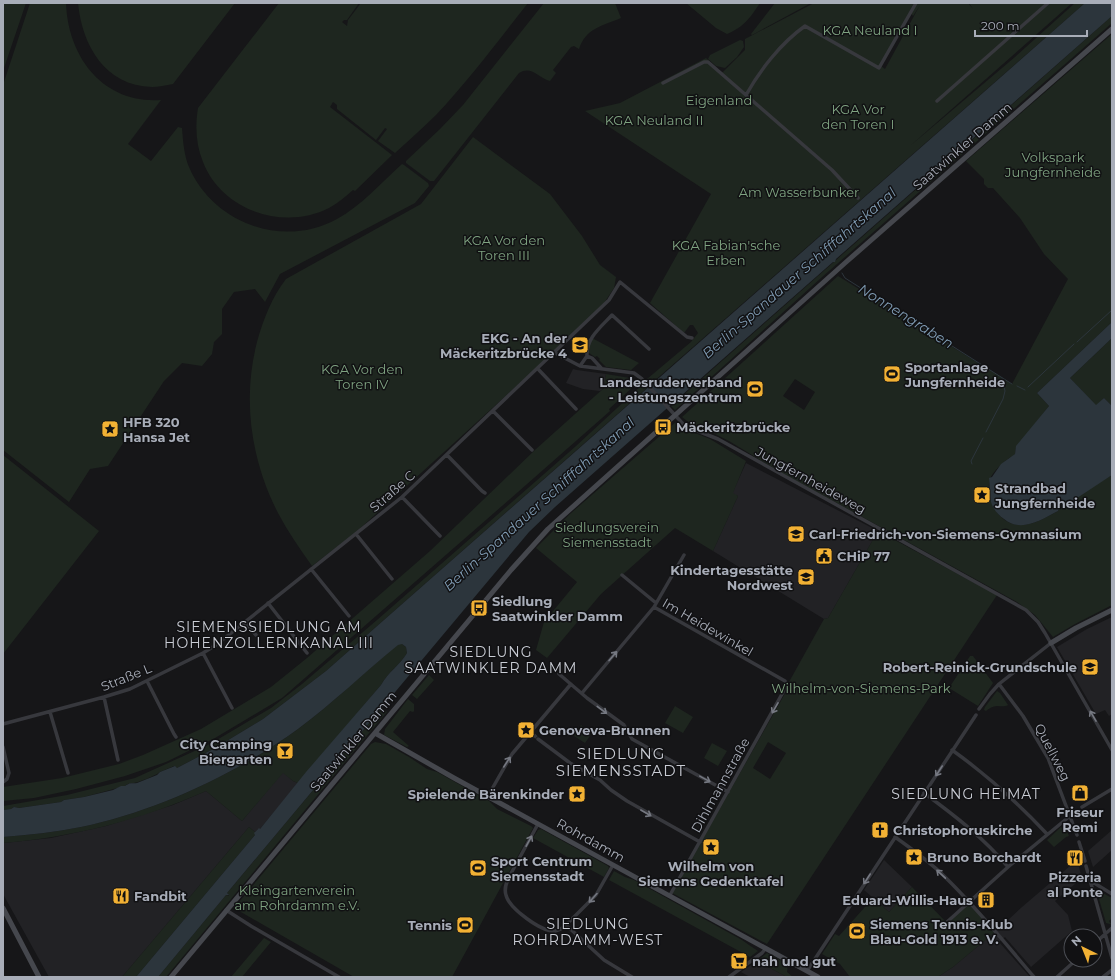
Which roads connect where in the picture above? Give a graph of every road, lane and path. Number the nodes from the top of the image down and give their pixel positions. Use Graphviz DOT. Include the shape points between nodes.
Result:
graph roads {
  1 [pos="916,3"];
  2 [pos="1048,3"];
  3 [pos="1112,29"];
  4 [pos="663,83"];
  5 [pos="746,95"];
  6 [pos="937,101"];
  7 [pos="858,198"];
  8 [pos="692,338"];
  9 [pos="649,349"];
  10 [pos="554,353"];
  11 [pos="587,356"];
  12 [pos="580,366"];
  13 [pos="602,368"];
  14 [pos="538,369"];
  15 [pos="576,410"];
  16 [pos="493,411"];
  17 [pos="674,414"];
  18 [pos="532,450"];
  19 [pos="447,455"];
  20 [pos="485,493"];
  21 [pos="402,497"];
  22 [pos="356,534"];
  23 [pos="440,536"];
  24 [pos="684,555"];
  25 [pos="311,569"];
  26 [pos="622,575"];
  27 [pos="392,579"];
  28 [pos="268,603"];
  29 [pos="655,605"];
  30 [pos="1112,610"];
  31 [pos="349,616"];
  32 [pos="245,622"];
  33 [pos="256,635"];
  34 [pos="1051,644"];
  35 [pos="307,652"];
  36 [pos="203,653"];
  37 [pos="559,674"];
  38 [pos="147,680"];
  39 [pos="571,684"];
  40 [pos="787,684"];
  41 [pos="999,684"];
  42 [pos="582,693"];
  43 [pos="104,697"];
  44 [pos="232,708"];
  45 [pos="979,709"];
  46 [pos="50,712"];
  47 [pos="976,715"];
  48 [pos="3,724"];
  49 [pos="375,733"];
  50 [pos="176,737"];
  51 [pos="538,739"];
  52 [pos="3,747"];
  53 [pos="952,750"];
  54 [pos="1112,750"];
  55 [pos="118,760"];
  56 [pos="68,773"];
  57 [pos="3,782"];
  58 [pos="1112,789"];
  59 [pos="728,792"];
  60 [pos="924,793"];
  61 [pos="488,796"];
  62 [pos="1082,807"];
  63 [pos="1076,811"];
  64 [pos="1070,815"];
  65 [pos="538,824"];
  66 [pos="1047,834"];
  67 [pos="1077,835"];
  68 [pos="895,837"];
  69 [pos="700,842"];
  70 [pos="1079,842"];
  71 [pos="1084,861"];
  72 [pos="613,865"];
  73 [pos="1086,866"];
  74 [pos="1008,867"];
  75 [pos="1091,881"];
  76 [pos="1112,894"];
  77 [pos="670,896"];
  78 [pos="969,902"];
  79 [pos="3,908"];
  80 [pos="226,910"];
  81 [pos="947,922"];
  82 [pos="566,925"];
  83 [pos="1112,928"];
  84 [pos="1105,934"];
  85 [pos="766,948"];
  86 [pos="1112,958"];
  87 [pos="1067,968"];
  88 [pos="1112,970"];
  89 [pos="807,971"];
  90 [pos="40,977"];
  91 [pos="171,977"];
  92 [pos="339,977"];
  93 [pos="632,977"];
  94 [pos="729,977"];
  95 [pos="818,977"];
  96 [pos="1034,977"];
  97 [pos="1057,977"];
  98 [pos="1103,977"];
  1 -- 5 [label="street" via="879,68 805,26 773,57"];
  2 -- 6 [label="street"];
  3 -- 17 [label="main road, Saatwinkler Damm"];
  4 -- 5 [label="street" via="708,62"];
  5 -- 7 [label="street" via="832,170"];
  8 -- 10 [label="street, Straße C" via="687,337 620,282 610,300"];
  9 -- 11 [label="street" via="612,316 592,337 586,349"];
  10 -- 12 [label="street"];
  10 -- 14 [label="street, Straße C"];
  11 -- 12 [label="street"];
  11 -- 13 [label="street"];
  12 -- 13 [label="street"];
  13 -- 17 [label="street, Jungfernheideweg" via="629,372 640,377"];
  14 -- 15 [label="street"];
  14 -- 16 [label="street, Straße C"];
  16 -- 18 [label="street"];
  16 -- 19 [label="street, Straße C"];
  17 -- 34 [label="street, Jungfernheideweg" via="684,425 718,439 1016,604 1033,617"];
  17 -- 49 [label="main road, Saatwinkler Damm" via="530,548"];
  19 -- 20 [label="street"];
  19 -- 21 [label="street, Straße C"];
  21 -- 22 [label="street, Straße C"];
  21 -- 23 [label="street"];
  22 -- 25 [label="street, Straße C"];
  22 -- 27 [label="street"];
  24 -- 29 [label="street"];
  25 -- 28 [label="street, Straße C"];
  25 -- 31 [label="street"];
  26 -- 29 [label="street, Im Heidewinkel"];
  28 -- 32 [label="street, Straße C"];
  28 -- 35 [label="street"];
  29 -- 40 [label="street, Im Heidewinkel"];
  42 -- 29 [label="street, Im Heidewinkel, one-way"];
  30 -- 34 [label="main road" via="1079,626"];
  32 -- 33 [label="street"];
  32 -- 36 [label="street, Straße L" via="216,646"];
  34 -- 41 [label="street"];
  54 -- 34 [label="street, Jungfernheideweg, one-way"];
  36 -- 38 [label="street, Straße L"];
  36 -- 44 [label="street"];
  37 -- 39 [label="street"];
  38 -- 43 [label="street, Straße L" via="130,689"];
  38 -- 50 [label="street"];
  39 -- 42 [label="street"];
  61 -- 39 [label="street, one-way" via="505,765"];
  40 -- 59 [label="street, Dihlmannstraße, one-way"];
  41 -- 45 [label="street"];
  41 -- 64 [label="street, Quellweg" via="1023,716 1048,758"];
  42 -- 59 [label="street, one-way" via="624,726 632,738"];
  43 -- 46 [label="street, Straße L"];
  43 -- 55 [label="street"];
  46 -- 48 [label="street, Straße L"];
  46 -- 56 [label="street"];
  47 -- 53 [label="street"];
  49 -- 61 [label="main road, Rohrdamm"];
  49 -- 80 [label="main road, Saatwinkler Damm"];
  51 -- 69 [label="street, one-way" via="566,761 600,780 627,801"];
  52 -- 57 [label="street" via="9,773 8,779"];
  53 -- 60 [label="street, one-way"];
  53 -- 66 [label="street" via="1014,800"];
  58 -- 62 [label="street"];
  59 -- 69 [label="street, Dihlmannstraße"];
  60 -- 68 [label="street"];
  60 -- 74 [label="street" via="965,824"];
  61 -- 65 [label="main road, Rohrdamm"];
  63 -- 64 [label="street"];
  64 -- 66 [label="street"];
  64 -- 67 [label="street, Quellweg"];
  65 -- 72 [label="main road, Rohrdamm"];
  82 -- 65 [label="street, one-way" via="555,931 539,927 514,906 506,894 508,879"];
  66 -- 74 [label="street"];
  78 -- 68 [label="street, one-way" via="932,865"];
  68 -- 89 [label="street, one-way"];
  69 -- 77 [label="street, Dihlmannstraße"];
  70 -- 71 [label="street"];
  72 -- 77 [label="main road, Rohrdamm"];
  72 -- 82 [label="street, one-way" via="596,895"];
  73 -- 75 [label="street"];
  74 -- 78 [label="street"];
  75 -- 76 [label="street"];
  75 -- 84 [label="street"];
  77 -- 85 [label="main road, Rohrdamm"];
  78 -- 81 [label="street"];
  78 -- 96 [label="street"];
  79 -- 90 [label="main road"];
  80 -- 91 [label="main road, Saatwinkler Damm"];
  80 -- 92 [label="street"];
  82 -- 93 [label="street" via="604,960"];
  83 -- 84 [label="street"];
  84 -- 86 [label="street"];
  85 -- 89 [label="main road, Rohrdamm"];
  85 -- 94 [label="street"];
  87 -- 97 [label="street"];
  88 -- 98 [label="street"];
  89 -- 95 [label="main road, Rohrdamm"];
}
